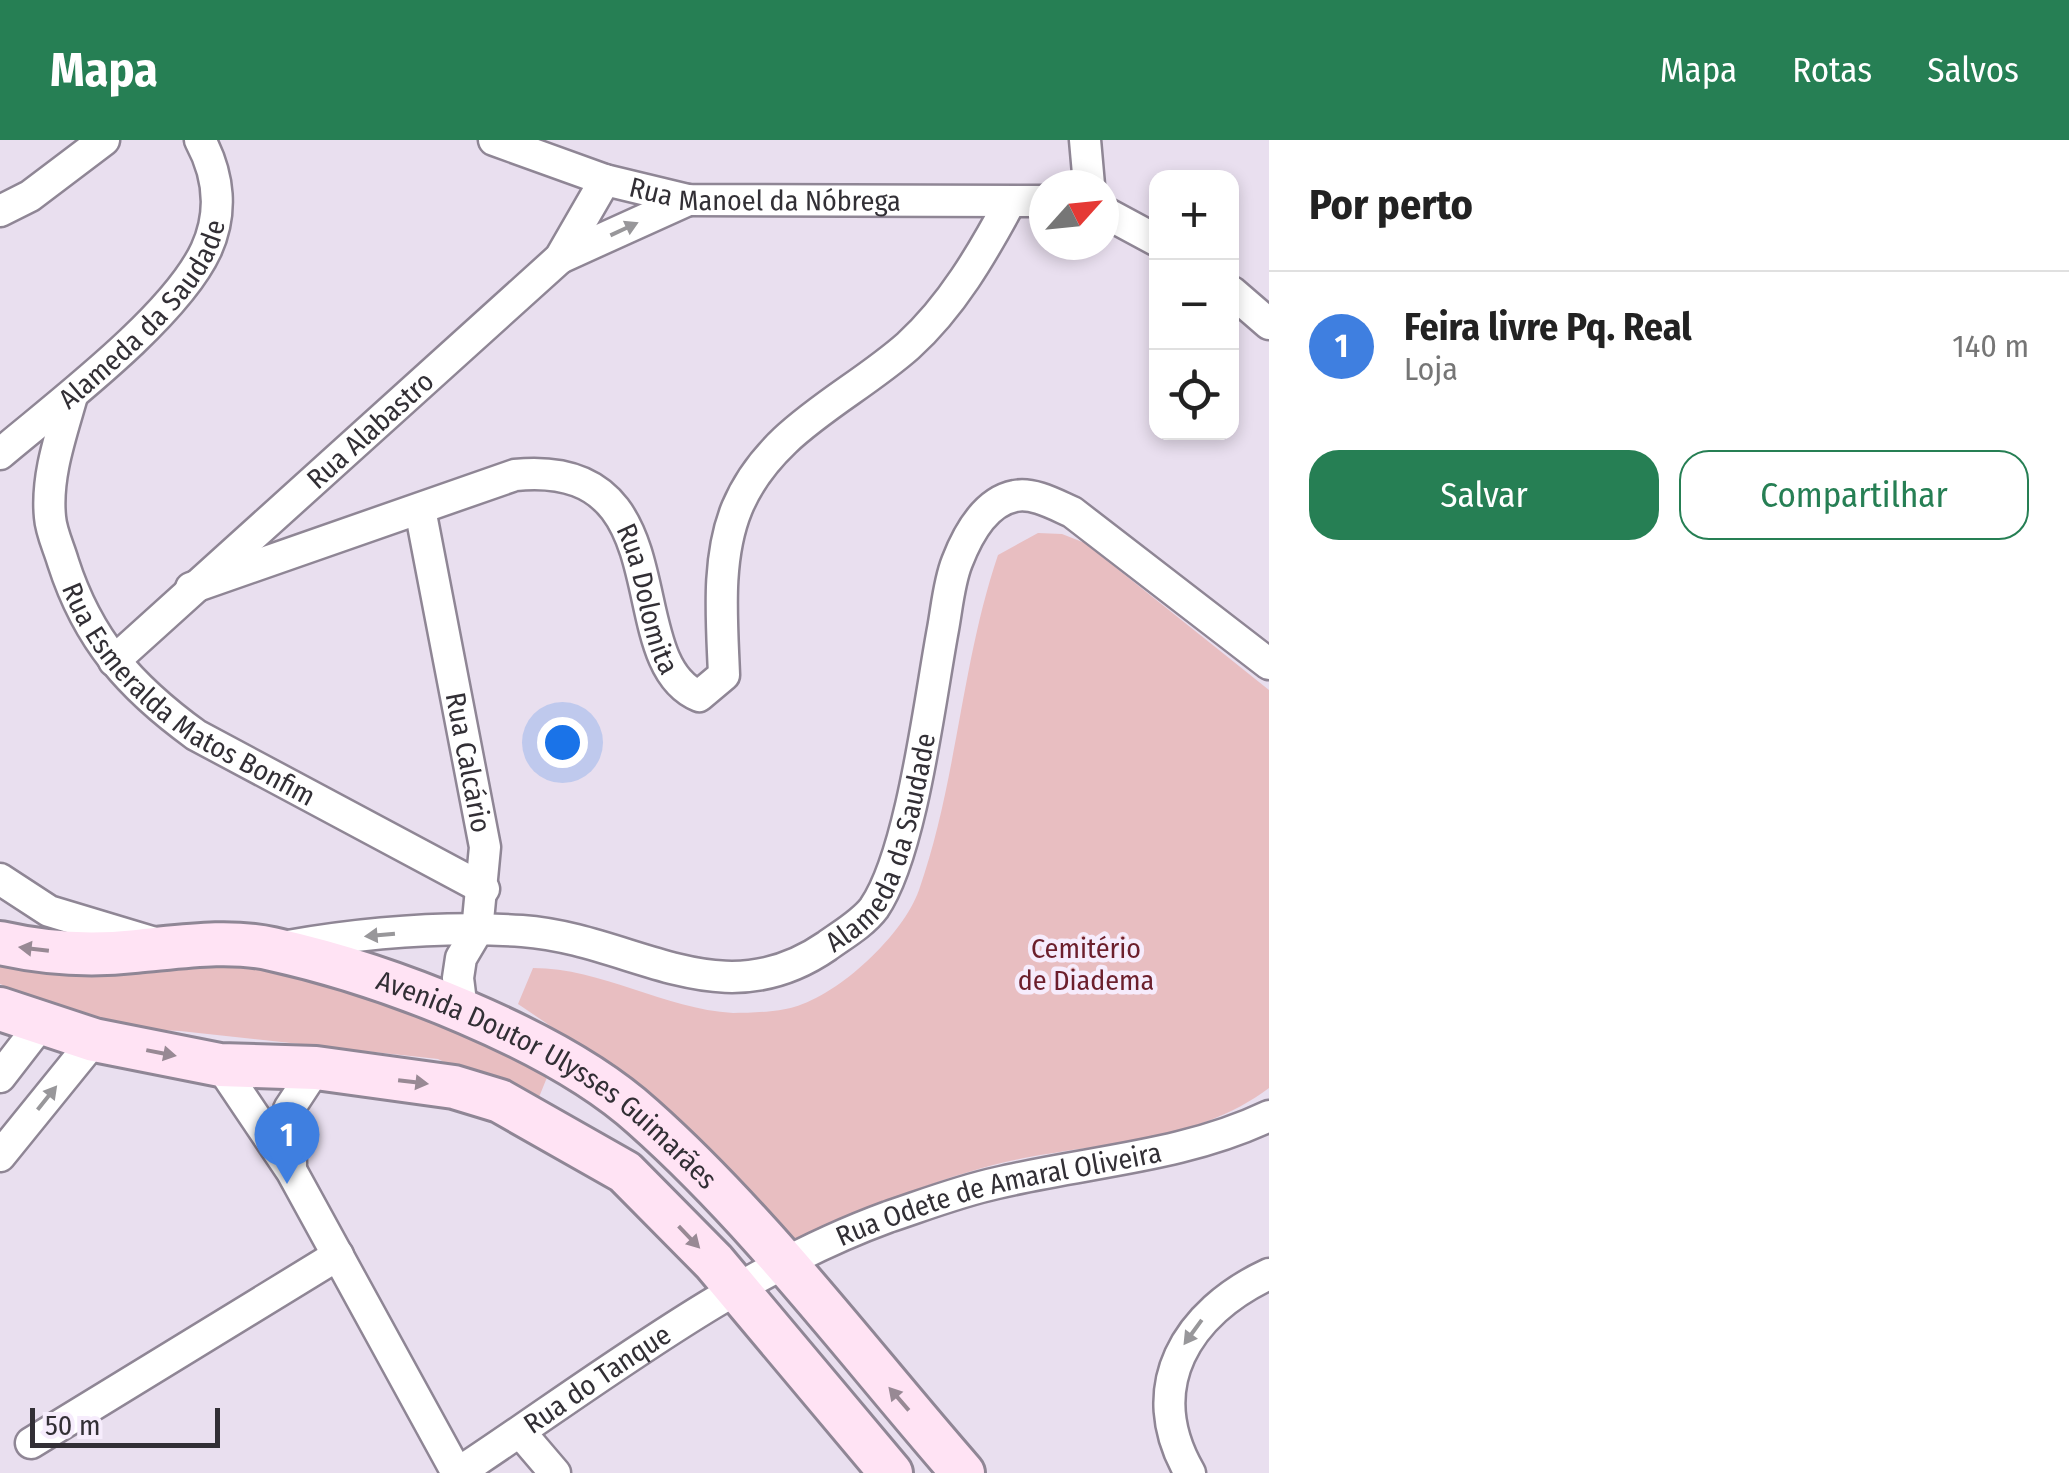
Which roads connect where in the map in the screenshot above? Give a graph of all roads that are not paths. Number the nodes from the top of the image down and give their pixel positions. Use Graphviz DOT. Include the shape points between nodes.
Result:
graph roads {
  1 [pos="104,140"];
  2 [pos="200,140"];
  3 [pos="494,140"];
  4 [pos="1084,140"];
  5 [pos="1087,170"];
  6 [pos="605,180"];
  7 [pos="688,200"];
  8 [pos="1029,201"];
  9 [pos="1010,202"];
  10 [pos="0,211"];
  11 [pos="1119,220"];
  12 [pos="1149,236"];
  13 [pos="560,258"];
  14 [pos="1239,298"];
  15 [pos="1269,324"];
  16 [pos="72,396"];
  17 [pos="0,454"];
  18 [pos="420,509"];
  19 [pos="191,588"];
  20 [pos="114,661"];
  21 [pos="1269,664"];
  22 [pos="0,879"];
  23 [pos="484,889"];
  24 [pos="477,930"];
  25 [pos="0,943"];
  26 [pos="169,947"];
  27 [pos="271,949"];
  28 [pos="0,1009"];
  29 [pos="462,1010"];
  30 [pos="42,1024"];
  31 [pos="94,1040"];
  32 [pos="220,1064"];
  33 [pos="316,1068"];
  34 [pos="0,1077"];
  35 [pos="1269,1116"];
  36 [pos="0,1156"];
  37 [pos="292,1172"];
  38 [pos="338,1256"];
  39 [pos="782,1262"];
  40 [pos="1269,1274"];
  41 [pos="738,1292"];
  42 [pos="520,1432"];
  43 [pos="31,1444"];
  44 [pos="458,1473"];
  45 [pos="555,1473"];
  46 [pos="891,1473"];
  47 [pos="963,1473"];
  48 [pos="1190,1473"];
  1 -- 10 [label="street"];
  2 -- 16 [label="street, Alameda da Saudade" via="218,190 206,250 184,284"];
  3 -- 6 [label="street, Rua Manoel da Nóbrega"];
  4 -- 5 [label="street"];
  6 -- 7 [label="street, Rua Manoel da Nóbrega"];
  6 -- 13 [label="street, Rua Alabastro"];
  7 -- 9 [label="street, Rua Manoel da Nóbrega"];
  13 -- 7 [label="street, one-way"];
  8 -- 9 [label="street, Rua Manoel da Nóbrega"];
  9 -- 18 [label="street, Rua Dolomita" via="956,292 909,344 803,421 763,464 737,509 723,570 724,675 699,696 674,680 659,650 631,534 585,486 545,472 514,475"];
  11 -- 12 [label="street"];
  13 -- 19 [label="street, Rua Alabastro"];
  14 -- 15 [label="street"];
  16 -- 17 [label="street, Alameda da Saudade"];
  16 -- 20 [label="street, Rua Esmeralda Matos Bonfim" via="53,461 50,518 87,626"];
  18 -- 19 [label="street, Rua Dolomita"];
  18 -- 23 [label="street, Rua Calcário" via="485,847"];
  19 -- 20 [label="street, Rua Alabastro"];
  20 -- 23 [label="street, Rua Esmeralda Matos Bonfim" via="154,705 196,735"];
  21 -- 24 [label="street, Alameda da Saudade" via="1072,512 1016,495 990,508 955,565 900,840 874,908 846,932 781,970 747,980 710,978 567,936"];
  22 -- 26 [label="street" via="49,911"];
  23 -- 24 [label="street, Rua Calcário"];
  24 -- 27 [label="street, Alameda da Saudade, one-way"];
  24 -- 29 [label="street, Rua Calcário" via="462,958"];
  26 -- 25 [label="main road, Avenida Doutor Ulysses Guimarães, one-way" via="75,953"];
  26 -- 27 [label="main road, Avenida Doutor Ulysses Guimarães"];
  27 -- 29 [label="main road, Avenida Doutor Ulysses Guimarães"];
  28 -- 30 [label="main road, Avenida Doutor Ulysses Guimarães"];
  29 -- 39 [label="main road, Avenida Doutor Ulysses Guimarães" via="582,1074 642,1115"];
  30 -- 31 [label="main road, Avenida Doutor Ulysses Guimarães"];
  30 -- 34 [label="street"];
  31 -- 32 [label="main road, Avenida Doutor Ulysses Guimarães, one-way"];
  36 -- 31 [label="street, one-way"];
  32 -- 33 [label="main road, Avenida Doutor Ulysses Guimarães"];
  32 -- 37 [label="street"];
  33 -- 37 [label="street" via="290,1109"];
  33 -- 41 [label="main road, Avenida Doutor Ulysses Guimarães, one-way" via="454,1086 500,1101 625,1172"];
  35 -- 39 [label="street, Rua Odete de Amaral Oliveira" via="1210,1141 995,1183"];
  37 -- 38 [label="street"];
  38 -- 43 [label="street"];
  38 -- 44 [label="street"];
  39 -- 41 [label="street, Rua Odete de Amaral Oliveira"];
  47 -- 39 [label="main road, Avenida Doutor Ulysses Guimarães, one-way"];
  40 -- 48 [label="street, one-way" via="1205,1315 1179,1351 1169,1415"];
  41 -- 42 [label="street, Rua do Tanque"];
  41 -- 46 [label="main road, Avenida Doutor Ulysses Guimarães"];
  42 -- 44 [label="street, Rua do Tanque"];
  42 -- 45 [label="street"];
}
